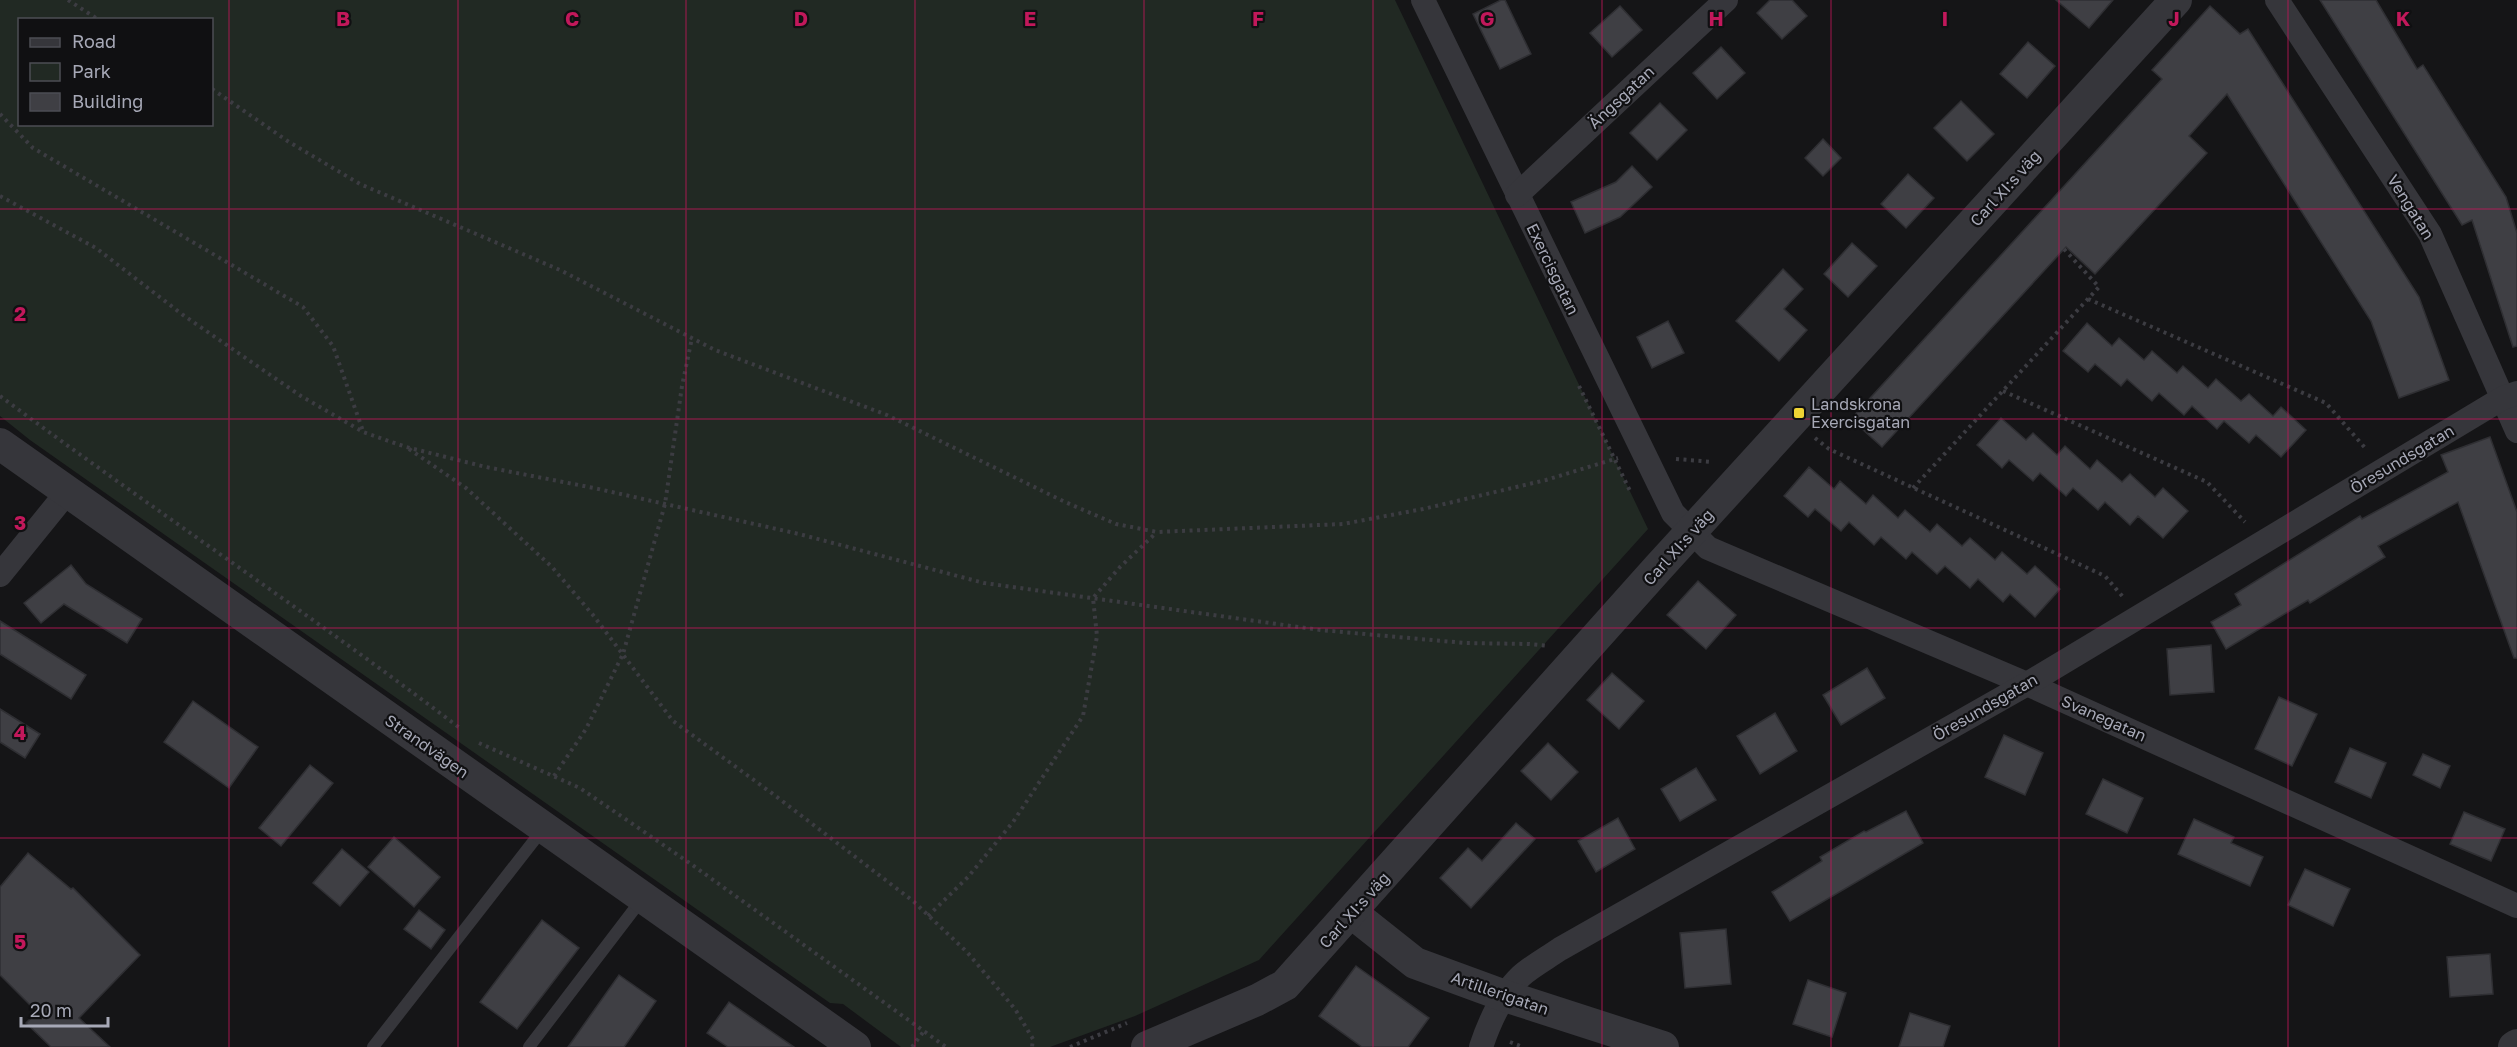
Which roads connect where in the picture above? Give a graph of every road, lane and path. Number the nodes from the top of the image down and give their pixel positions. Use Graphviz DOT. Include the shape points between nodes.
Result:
graph roads {
  1 [pos="68,0"];
  2 [pos="1423,0"];
  3 [pos="1726,0"];
  4 [pos="2176,0"];
  5 [pos="2277,0"];
  6 [pos="96,18"];
  7 [pos="213,90"];
  8 [pos="0,114"];
  9 [pos="1517,195"];
  10 [pos="0,196"];
  11 [pos="2063,248"];
  12 [pos="2088,299"];
  13 [pos="692,338"];
  14 [pos="2003,391"];
  15 [pos="0,396"];
  16 [pos="2510,396"];
  17 [pos="2517,431"];
  18 [pos="363,432"];
  19 [pos="1812,436"];
  20 [pos="0,444"];
  21 [pos="406,447"];
  22 [pos="1642,451"];
  23 [pos="2385,469"];
  24 [pos="1913,488"];
  25 [pos="68,491"];
  26 [pos="665,504"];
  27 [pos="1157,532"];
  28 [pos="1692,532"];
  29 [pos="2264,542"];
  30 [pos="0,575"];
  31 [pos="1093,598"];
  32 [pos="2139,616"];
  33 [pos="1553,647"];
  34 [pos="623,654"];
  35 [pos="2027,684"];
  36 [pos="462,730"];
  37 [pos="471,736"];
  38 [pos="554,776"];
  39 [pos="544,828"];
  40 [pos="643,898"];
  41 [pos="2517,906"];
  42 [pos="1352,913"];
  43 [pos="928,916"];
  44 [pos="1506,996"];
  45 [pos="924,1031"];
  46 [pos="373,1047"];
  47 [pos="529,1047"];
  48 [pos="855,1047"];
  49 [pos="912,1047"];
  50 [pos="946,1047"];
  51 [pos="1032,1047"];
  52 [pos="1147,1047"];
  53 [pos="1481,1047"];
  54 [pos="1663,1047"];
  1 -- 6 [label="path"];
  2 -- 9 [label="street, Exercisgatan"];
  3 -- 9 [label="street, Ängsgatan"];
  4 -- 28 [label="street, Carl XI:s väg"];
  5 -- 16 [label="street, Vengatan" via="2430,234"];
  7 -- 13 [label="path" via="360,184 560,270"];
  8 -- 18 [label="path" via="33,148 303,307 333,346"];
  9 -- 22 [label="street, Exercisgatan"];
  10 -- 18 [label="path" via="96,248 222,342 301,396"];
  11 -- 12 [label="path" via="2099,287"];
  12 -- 14 [label="path"];
  12 -- 23 [label="path" via="2326,403"];
  13 -- 26 [label="path"];
  13 -- 27 [label="path" via="887,415 1106,520"];
  14 -- 24 [label="path"];
  14 -- 29 [label="path" via="2207,482"];
  15 -- 36 [label="path"];
  16 -- 17 [label="street, Vengatan"];
  16 -- 23 [label="street, Öresundsgatan"];
  18 -- 21 [label="path"];
  19 -- 24 [label="path" via="1829,449"];
  20 -- 25 [label="street, Strandvägen"];
  21 -- 26 [label="path"];
  21 -- 34 [label="path" via="466,488 552,567"];
  22 -- 27 [label="path" via="1546,480 1343,524"];
  22 -- 28 [label="street, Exercisgatan" via="1673,513"];
  23 -- 29 [label="street, Öresundsgatan"];
  24 -- 32 [label="path" via="2105,576"];
  25 -- 30 [label="street"];
  25 -- 39 [label="street, Strandvägen"];
  26 -- 31 [label="path" via="799,534 984,583"];
  26 -- 34 [label="path"];
  27 -- 31 [label="path"];
  28 -- 35 [label="street, Svanegatan" via="1716,552"];
  28 -- 42 [label="street, Carl XI:s väg"];
  29 -- 32 [label="street, Öresundsgatan"];
  31 -- 33 [label="path" via="1320,630"];
  31 -- 43 [label="path" via="1097,636 1083,716 1013,822 968,877"];
  32 -- 35 [label="street, Öresundsgatan"];
  34 -- 38 [label="path" via="586,729"];
  34 -- 43 [label="path" via="672,721 773,794"];
  35 -- 41 [label="street, Svanegatan"];
  35 -- 44 [label="street, Öresundsgatan" via="1560,949 1521,976"];
  37 -- 38 [label="path"];
  38 -- 45 [label="path" via="580,788 691,864"];
  39 -- 40 [label="street, Strandvägen"];
  39 -- 46 [label="lane"];
  40 -- 47 [label="lane"];
  40 -- 48 [label="street, Strandvägen"];
  42 -- 44 [label="street, Artillerigatan" via="1415,963"];
  42 -- 52 [label="street, Carl XI:s väg" via="1285,985"];
  43 -- 51 [label="path" via="967,952 1015,1009 1033,1039"];
  44 -- 53 [label="street, Öresundsgatan"];
  44 -- 54 [label="street, Artillerigatan"];
  45 -- 49 [label="path"];
  45 -- 50 [label="path"];
}
